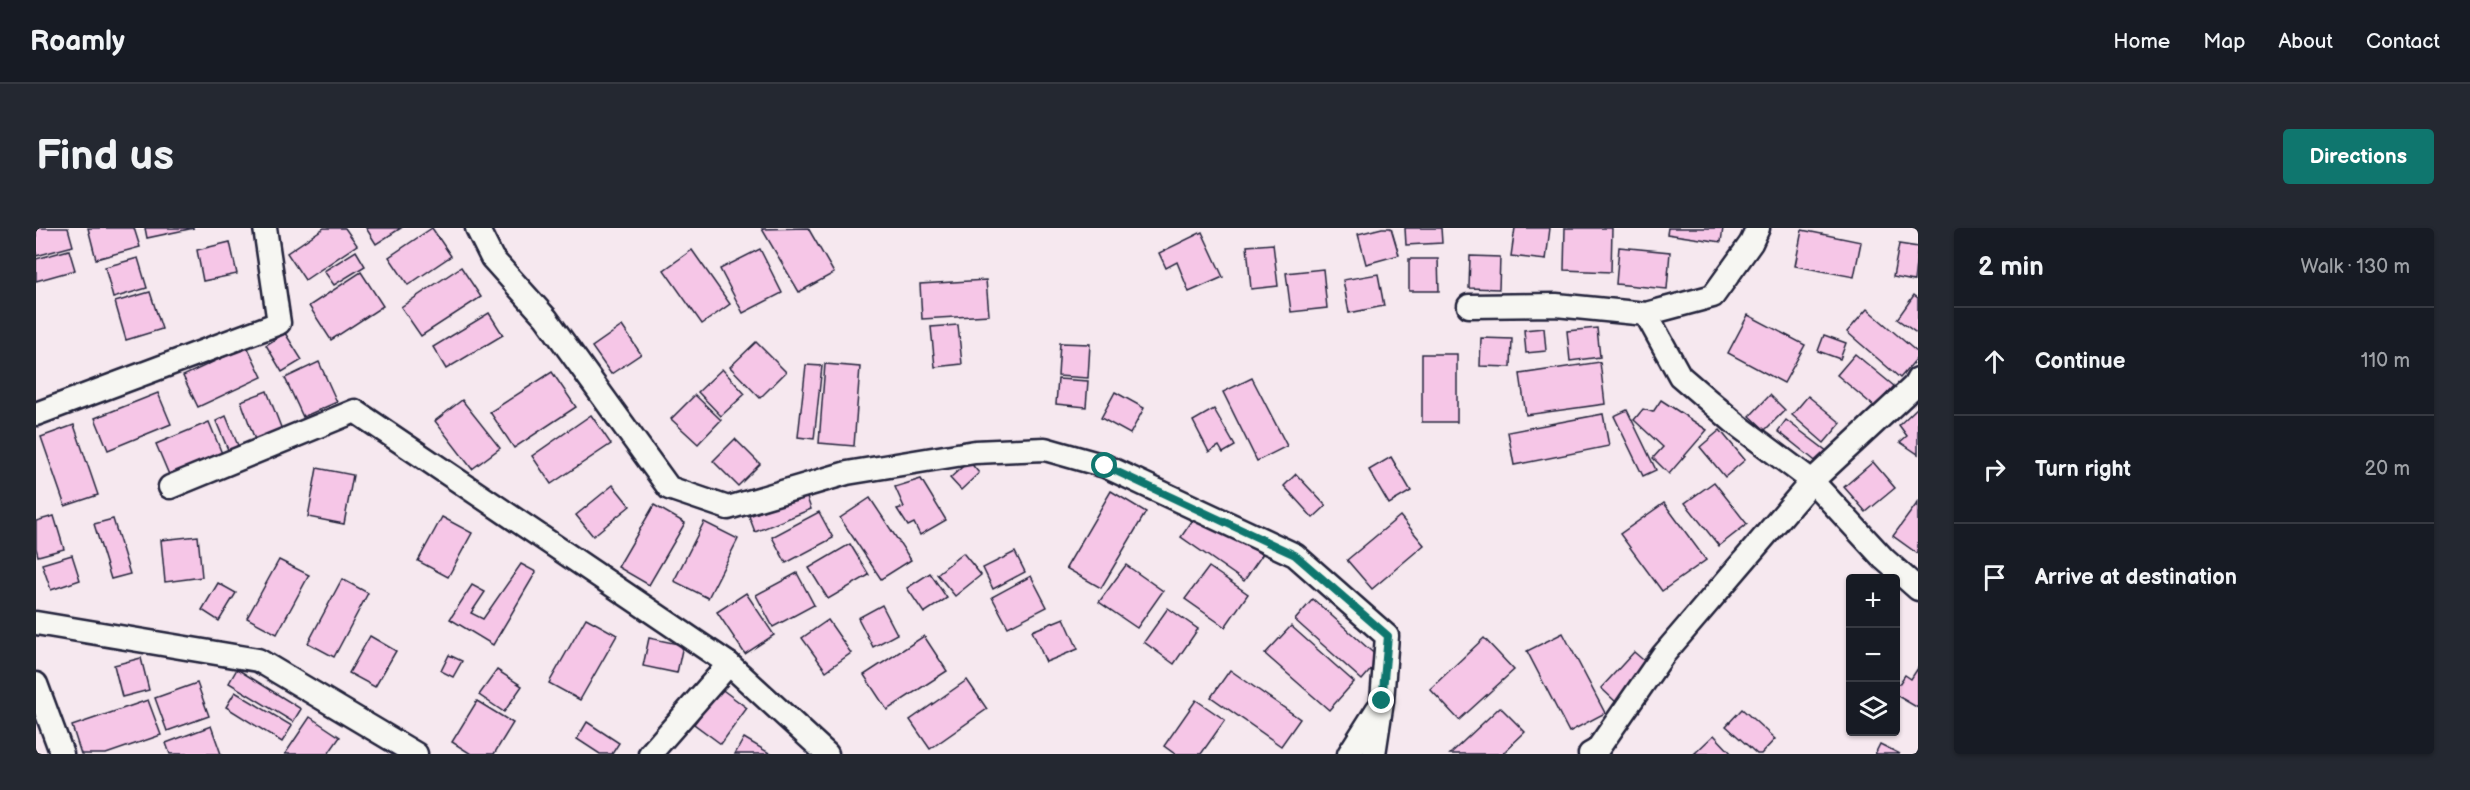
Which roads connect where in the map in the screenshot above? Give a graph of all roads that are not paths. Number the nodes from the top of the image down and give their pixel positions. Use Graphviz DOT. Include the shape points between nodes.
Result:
graph roads {
  1 [pos="265,228"];
  2 [pos="477,228"];
  3 [pos="1758,228"];
  4 [pos="1469,306"];
  5 [pos="1646,314"];
  6 [pos="1918,379"];
  7 [pos="36,414"];
  8 [pos="1812,481"];
  9 [pos="170,487"];
  10 [pos="1918,589"];
  11 [pos="36,623"];
  12 [pos="729,664"];
  13 [pos="36,684"];
  14 [pos="1382,701"];
  15 [pos="1596,753"];
  16 [pos="62,754"];
  17 [pos="416,754"];
  18 [pos="650,754"];
  19 [pos="827,754"];
  20 [pos="1349,754"];
  21 [pos="1374,754"];
  1 -- 7 [label="street" via="279,323"];
  2 -- 14 [label="street" via="492,258 546,318 669,488 728,508 847,473 975,452 1045,448 1105,466 1295,555 1388,636"];
  3 -- 5 [label="street" via="1713,296"];
  4 -- 5 [label="street" via="1556,305"];
  5 -- 8 [label="street" via="1680,376"];
  6 -- 8 [label="street"];
  8 -- 10 [label="street" via="1884,559"];
  8 -- 15 [label="street" via="1663,655"];
  9 -- 12 [label="street" via="355,411"];
  11 -- 17 [label="street" via="258,660"];
  12 -- 18 [label="street"];
  12 -- 19 [label="street"];
  13 -- 16 [label="street"];
  14 -- 20 [label="street"];
  14 -- 21 [label="street"];
}
